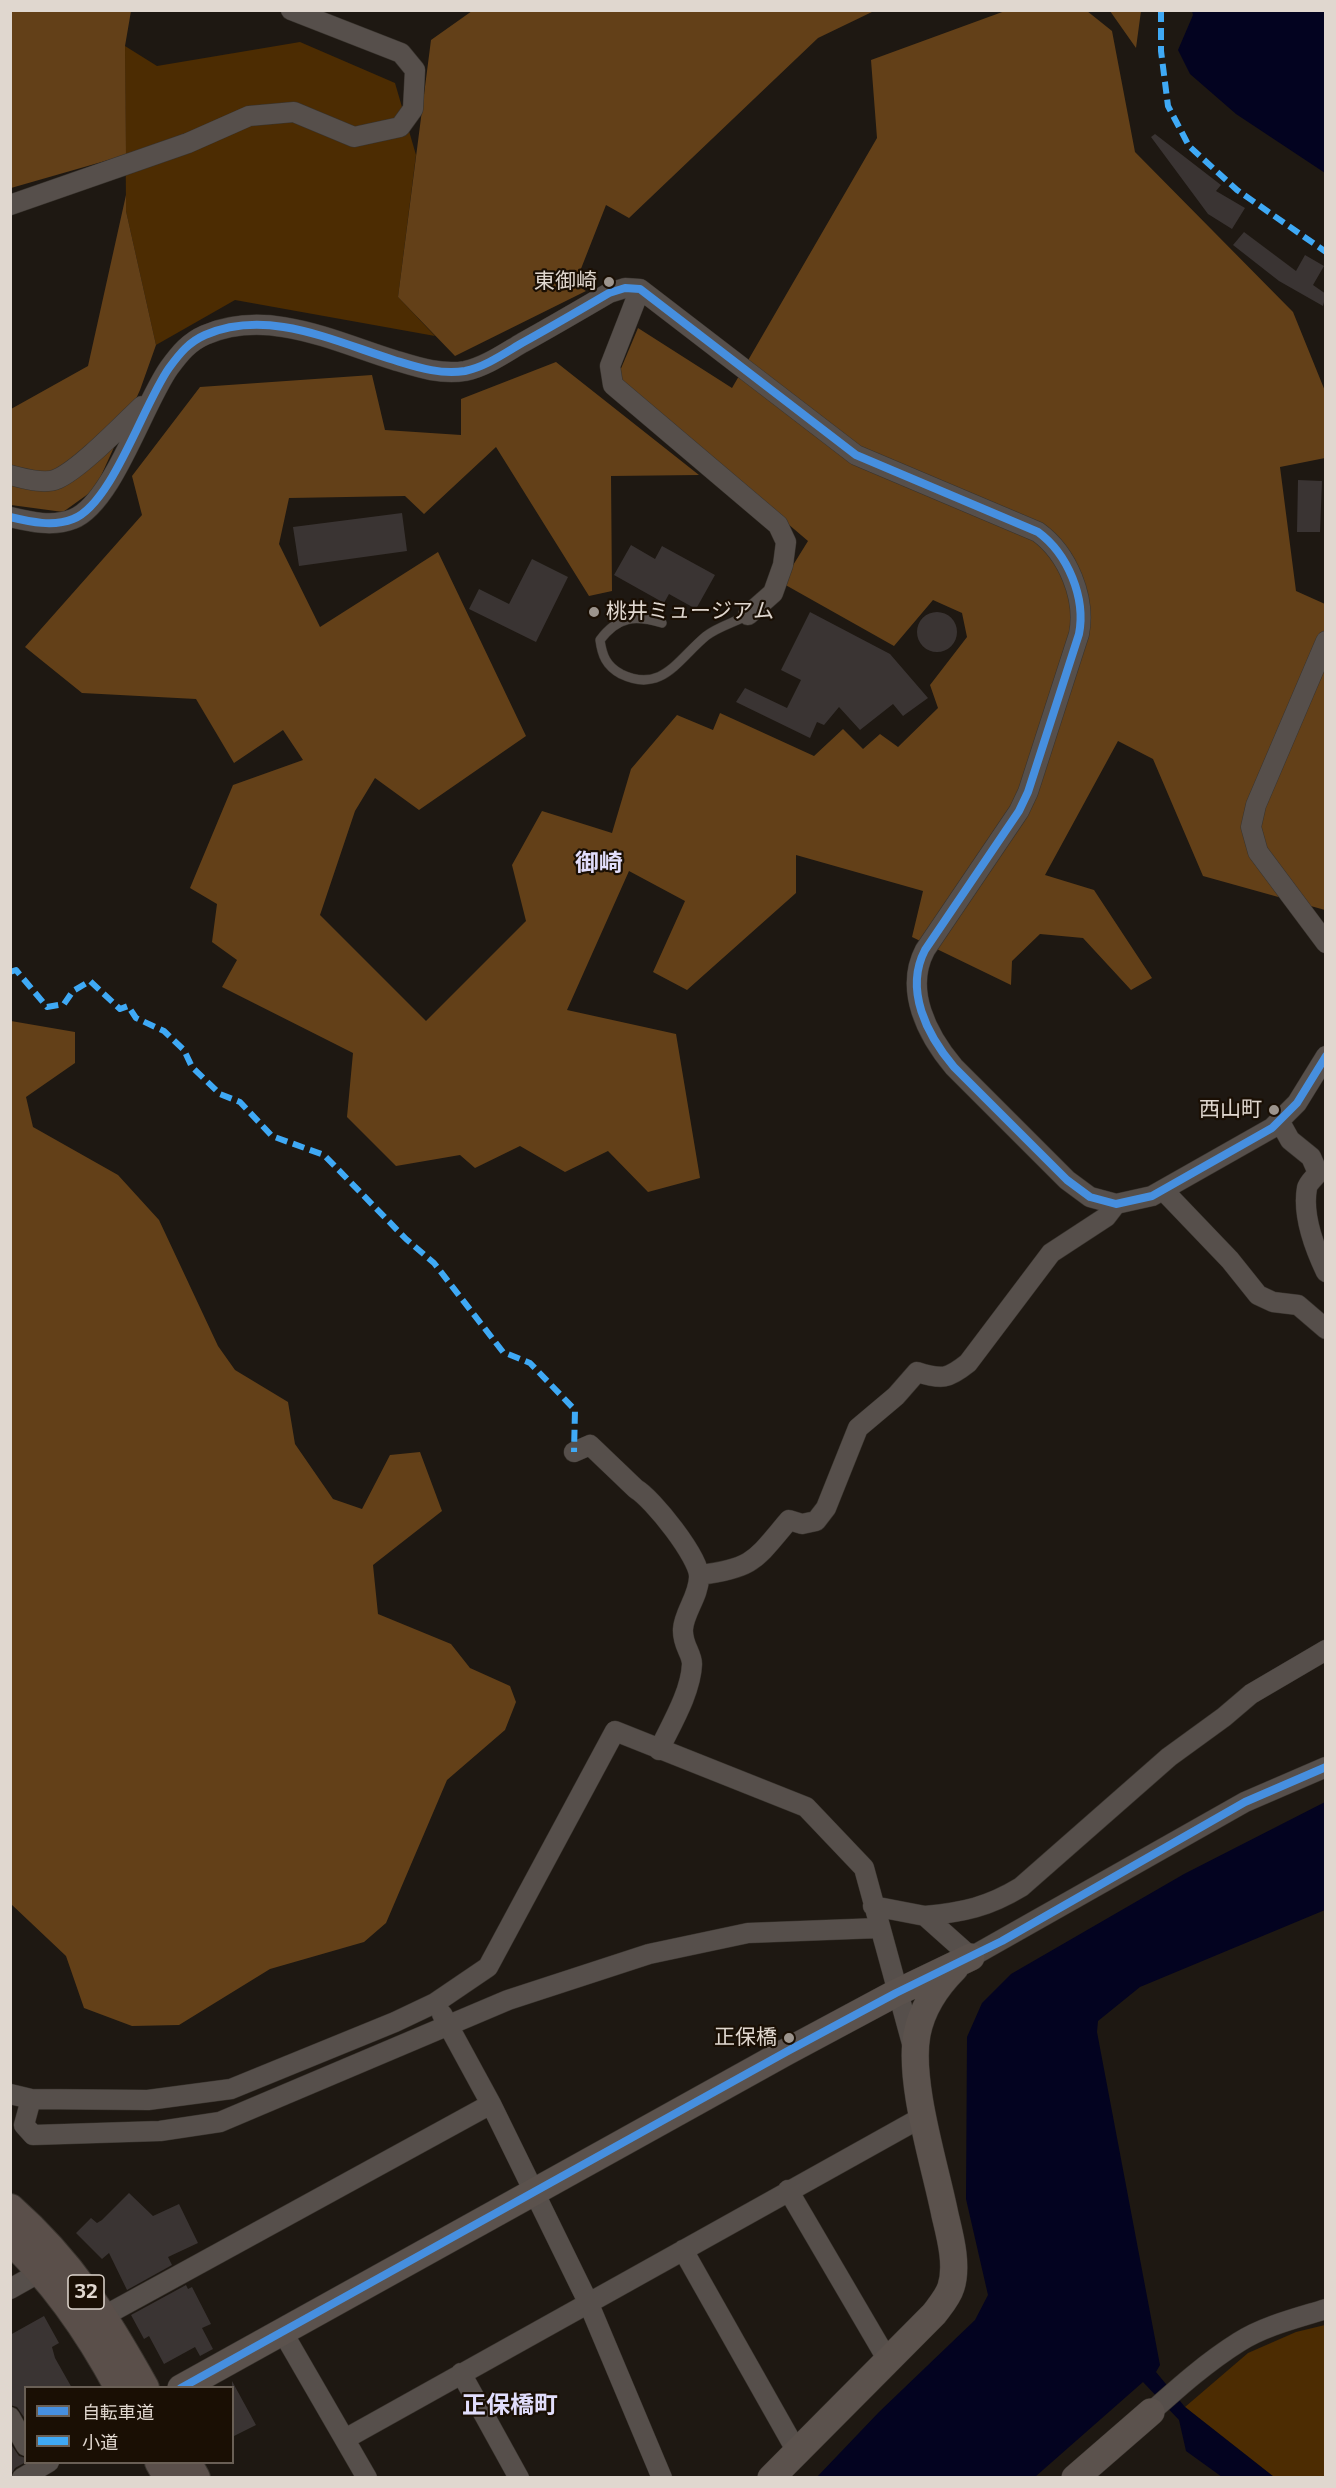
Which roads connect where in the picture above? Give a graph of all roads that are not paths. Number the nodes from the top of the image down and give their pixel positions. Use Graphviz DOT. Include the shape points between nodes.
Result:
graph roads {
  1 [pos="291,10"];
  2 [pos="10,205"];
  3 [pos="640,289"];
  4 [pos="148,401"];
  5 [pos="10,475"];
  6 [pos="10,517"];
  7 [pos="748,615"];
  8 [pos="662,623"];
  9 [pos="1326,641"];
  10 [pos="1326,943"];
  11 [pos="1326,1056"];
  12 [pos="1280,1122"];
  13 [pos="1163,1190"];
  14 [pos="1116,1204"];
  15 [pos="1326,1272"];
  16 [pos="1324,1322"];
  17 [pos="574,1452"];
  18 [pos="700,1575"];
  19 [pos="1326,1650"];
  20 [pos="659,1750"];
  21 [pos="1326,1767"];
  22 [pos="873,1906"];
  23 [pos="925,1916"];
  24 [pos="879,1928"];
  25 [pos="971,1957"];
  26 [pos="896,1993"];
  27 [pos="435,2003"];
  28 [pos="449,2025"];
  29 [pos="915,2054"];
  30 [pos="10,2094"];
  31 [pos="31,2098"];
  32 [pos="491,2104"];
  33 [pos="924,2116"];
  34 [pos="534,2190"];
  35 [pos="788,2190"];
  36 [pos="10,2209"];
  37 [pos="10,2239"];
  38 [pos="683,2250"];
  39 [pos="42,2271"];
  40 [pos="10,2289"];
  41 [pos="588,2302"];
  42 [pos="1326,2309"];
  43 [pos="104,2316"];
  44 [pos="282,2331"];
  45 [pos="887,2359"];
  46 [pos="461,2373"];
  47 [pos="119,2386"];
  48 [pos="143,2386"];
  49 [pos="185,2386"];
  50 [pos="1151,2412"];
  51 [pos="10,2417"];
  52 [pos="345,2439"];
  53 [pos="24,2442"];
  54 [pos="796,2450"];
  55 [pos="161,2464"];
  56 [pos="187,2464"];
  57 [pos="169,2478"];
  58 [pos="195,2478"];
  59 [pos="367,2478"];
  60 [pos="519,2478"];
  61 [pos="662,2478"];
  62 [pos="771,2478"];
  63 [pos="1075,2478"];
  1 -- 2 [label="street" via="401,53 415,70 413,109 400,127 354,137 294,112 249,116 188,142"];
  3 -- 4 [label="street" via="609,293 466,371 423,369 286,327 243,324 193,340"];
  3 -- 7 [label="street" via="610,366 613,385 778,525 786,542 773,593"];
  3 -- 14 [label="street" via="856,455 1038,532 1065,564 1082,619 1028,792 925,950 916,971 916,986 929,1030 954,1067 1066,1180 1090,1197"];
  4 -- 5 [label="street" via="55,480"];
  4 -- 6 [label="street" via="115,472 86,511 49,524"];
  7 -- 8 [label="lane" via="707,635 680,663 656,678 636,681 616,671 602,656 600,640 625,618 643,617"];
  9 -- 10 [label="street" via="1256,805 1251,827 1258,852"];
  11 -- 12 [label="street"];
  12 -- 13 [label="street"];
  12 -- 15 [label="street" via="1290,1140 1311,1157 1318,1173 1307,1186 1308,1214"];
  13 -- 14 [label="street" via="1141,1200"];
  13 -- 16 [label="street" via="1258,1295 1273,1302 1298,1305"];
  14 -- 18 [label="street" via="1106,1217 1051,1253 968,1363 950,1377 917,1372 858,1428 826,1508 816,1521 802,1524 789,1520 752,1562 729,1571"];
  17 -- 18 [label="street" via="590,1445 645,1494 689,1552"];
  18 -- 20 [label="street" via="683,1626 683,1644 692,1663 682,1703"];
  19 -- 23 [label="street" via="1251,1694 1168,1757 1021,1887 974,1909"];
  20 -- 22 [label="street" via="806,1807 864,1868"];
  20 -- 27 [label="street" via="615,1731 488,1967"];
  21 -- 25 [label="street" via="1245,1802"];
  22 -- 23 [label="street"];
  22 -- 24 [label="street"];
  23 -- 25 [label="street"];
  24 -- 26 [label="street"];
  24 -- 28 [label="street" via="748,1933 650,1954 508,2000"];
  25 -- 26 [label="street"];
  25 -- 29 [label="street" via="944,1979 927,2005"];
  26 -- 29 [label="street"];
  26 -- 34 [label="street"];
  27 -- 28 [label="street"];
  27 -- 31 [label="street" via="231,2089 148,2100"];
  28 -- 31 [label="street" via="220,2122 160,2131 33,2135 24,2125"];
  28 -- 32 [label="street"];
  29 -- 33 [label="street"];
  30 -- 31 [label="street"];
  32 -- 34 [label="street"];
  32 -- 43 [label="street"];
  33 -- 35 [label="street"];
  33 -- 45 [label="street" via="950,2236 952,2286 934,2314"];
  34 -- 41 [label="street"];
  34 -- 44 [label="street"];
  35 -- 38 [label="street"];
  35 -- 45 [label="street"];
  36 -- 43 [label="main road, 32" via="60,2258"];
  37 -- 39 [label="main road, 32"];
  38 -- 41 [label="street"];
  38 -- 54 [label="street"];
  39 -- 40 [label="street"];
  39 -- 47 [label="main road, 32" via="88,2330"];
  41 -- 46 [label="street"];
  41 -- 61 [label="street"];
  42 -- 50 [label="street" via="1240,2341"];
  43 -- 48 [label="main road, 32"];
  44 -- 49 [label="street"];
  44 -- 52 [label="street"];
  45 -- 54 [label="street"];
  46 -- 52 [label="street"];
  46 -- 60 [label="street"];
  50 -- 63 [label="street"];
  51 -- 53 [label="street"];
  52 -- 59 [label="street"];
  54 -- 62 [label="street"];
  55 -- 57 [label="main road"];
  56 -- 58 [label="main road"];
}
